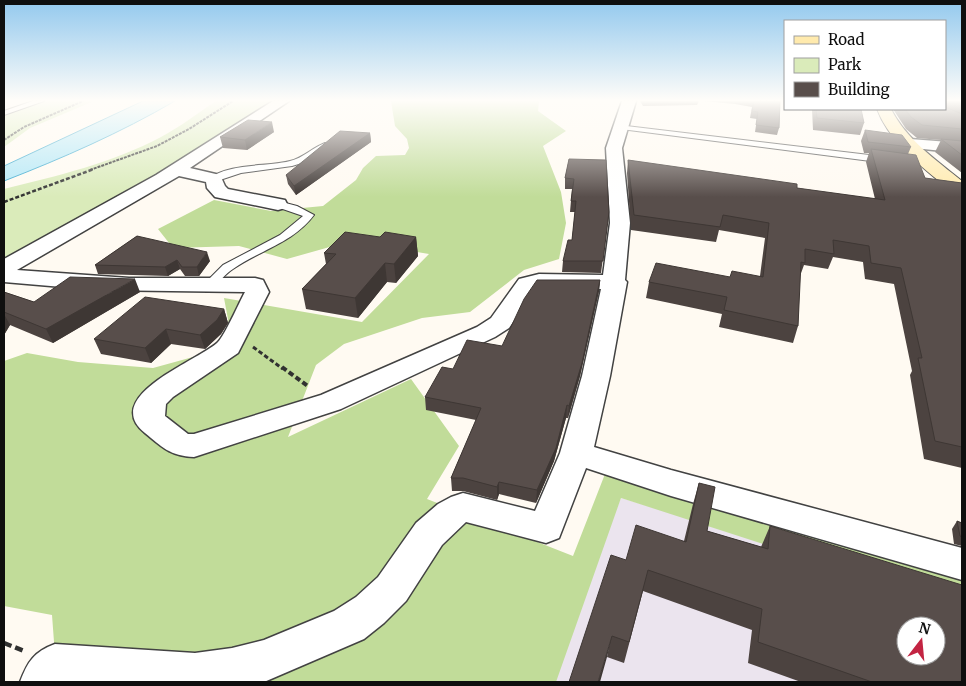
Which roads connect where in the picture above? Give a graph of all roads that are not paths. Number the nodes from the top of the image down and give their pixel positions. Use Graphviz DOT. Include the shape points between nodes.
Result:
graph roads {
  1 [pos="233,133"];
  2 [pos="619,133"];
  3 [pos="735,133"];
  4 [pos="901,133"];
  5 [pos="910,144"];
  6 [pos="326,145"];
  7 [pos="962,148"];
  8 [pos="896,161"];
  9 [pos="915,163"];
  10 [pos="934,166"];
  11 [pos="176,170"];
  12 [pos="214,179"];
  13 [pos="962,190"];
  14 [pos="278,204"];
  15 [pos="4,268"];
  16 [pos="4,275"];
  17 [pos="615,282"];
  18 [pos="209,286"];
  19 [pos="576,452"];
  20 [pos="962,564"];
  21 [pos="42,682"];
  1 -- 11 [label="street"];
  2 -- 17 [label="street" via="614,148 620,223"];
  3 -- 8 [label="lane"];
  4 -- 5 [label="street"];
  5 -- 7 [label="street"];
  5 -- 10 [label="street"];
  6 -- 12 [label="lane" via="302,160 240,170"];
  9 -- 10 [label="lane"];
  10 -- 13 [label="street"];
  11 -- 12 [label="street"];
  11 -- 15 [label="street"];
  12 -- 14 [label="street" via="216,188 222,193"];
  14 -- 18 [label="lane" via="309,215 289,236 234,263"];
  16 -- 18 [label="street" via="126,286"];
  17 -- 18 [label="street" via="539,280 527,284 500,322 486,332 331,402 194,446 181,445 150,420 152,400 230,348 257,292 254,285"];
  17 -- 19 [label="street"];
  19 -- 20 [label="street" via="671,483"];
  19 -- 21 [label="street" via="546,528 463,507 450,514 429,534 392,589 349,625 264,661 232,670 195,675 55,665"];
}
